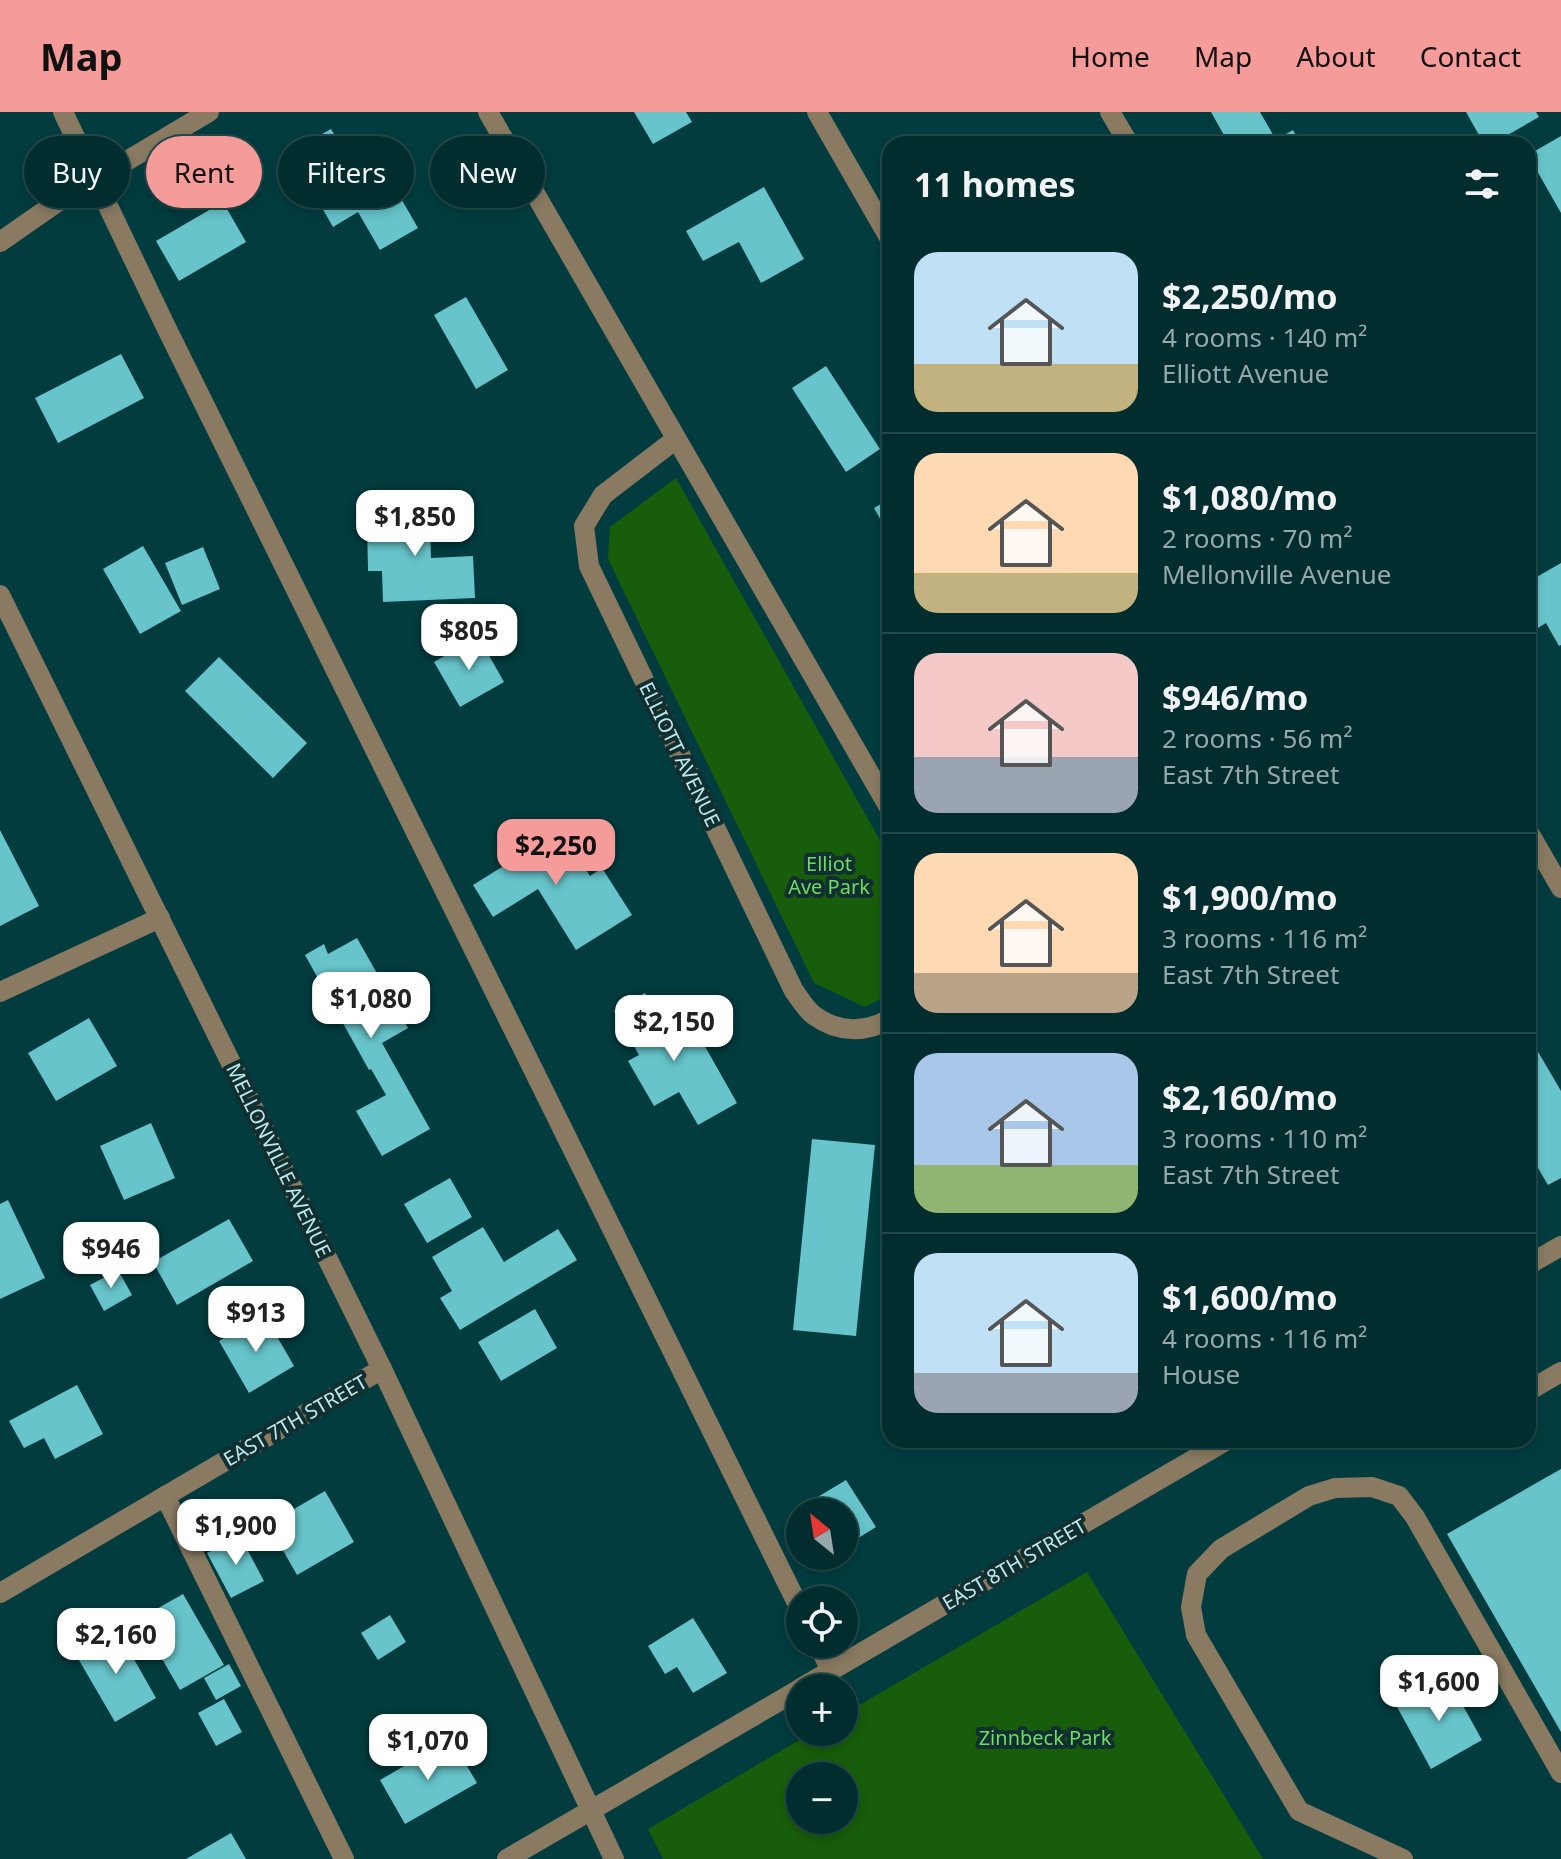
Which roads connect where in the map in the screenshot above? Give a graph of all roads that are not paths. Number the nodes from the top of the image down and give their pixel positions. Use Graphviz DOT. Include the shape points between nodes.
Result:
graph roads {
  1 [pos="63,112"];
  2 [pos="209,112"];
  3 [pos="488,112"];
  4 [pos="817,112"];
  5 [pos="1110,112"];
  6 [pos="74,136"];
  7 [pos="1124,136"];
  8 [pos="130,159"];
  9 [pos="49,208"];
  10 [pos="109,208"];
  11 [pos="882,225"];
  12 [pos="0,242"];
  13 [pos="676,439"];
  14 [pos="0,595"];
  15 [pos="882,795"];
  16 [pos="1536,845"];
  17 [pos="1561,888"];
  18 [pos="160,918"];
  19 [pos="0,992"];
  20 [pos="882,1024"];
  21 [pos="1561,1246"];
  22 [pos="1536,1260"];
  23 [pos="382,1369"];
  24 [pos="1561,1372"];
  25 [pos="1536,1386"];
  26 [pos="1213,1448"];
  27 [pos="165,1496"];
  28 [pos="789,1586"];
  29 [pos="2,1587"];
  30 [pos="825,1658"];
  31 [pos="831,1671"];
  32 [pos="826,1674"];
  33 [pos="786,1697"];
  34 [pos="1561,1773"];
  35 [pos="590,1811"];
  36 [pos="344,1859"];
  37 [pos="507,1859"];
  38 [pos="614,1859"];
  39 [pos="1403,1859"];
  1 -- 6 [label="street"];
  2 -- 8 [label="street"];
  3 -- 13 [label="street"];
  4 -- 11 [label="street"];
  5 -- 7 [label="street"];
  9 -- 12 [label="street"];
  10 -- 28 [label="street"];
  13 -- 15 [label="street"];
  13 -- 20 [label="street, ELLIOTT AVENUE" via="603,495 584,526 589,566 794,991 814,1016 844,1030"];
  14 -- 18 [label="street, MELLONVILLE AVENUE"];
  16 -- 17 [label="street"];
  18 -- 19 [label="street"];
  18 -- 23 [label="street, MELLONVILLE AVENUE"];
  21 -- 22 [label="street"];
  23 -- 27 [label="street, EAST 7TH STREET"];
  23 -- 35 [label="street, MELLONVILLE AVENUE"];
  24 -- 25 [label="street"];
  26 -- 31 [label="street, EAST 8TH STREET"];
  27 -- 29 [label="street, EAST 7TH STREET"];
  27 -- 36 [label="street"];
  30 -- 31 [label="street"];
  31 -- 32 [label="street, EAST 8TH STREET"];
  33 -- 35 [label="street, EAST 8TH STREET"];
  34 -- 39 [label="street" via="1399,1496 1372,1487 1335,1488 1309,1496 1221,1549 1197,1574 1191,1607 1196,1635 1299,1811"];
  35 -- 37 [label="street, EAST 8TH STREET"];
  35 -- 38 [label="street, MELLONVILLE AVENUE"];
}
